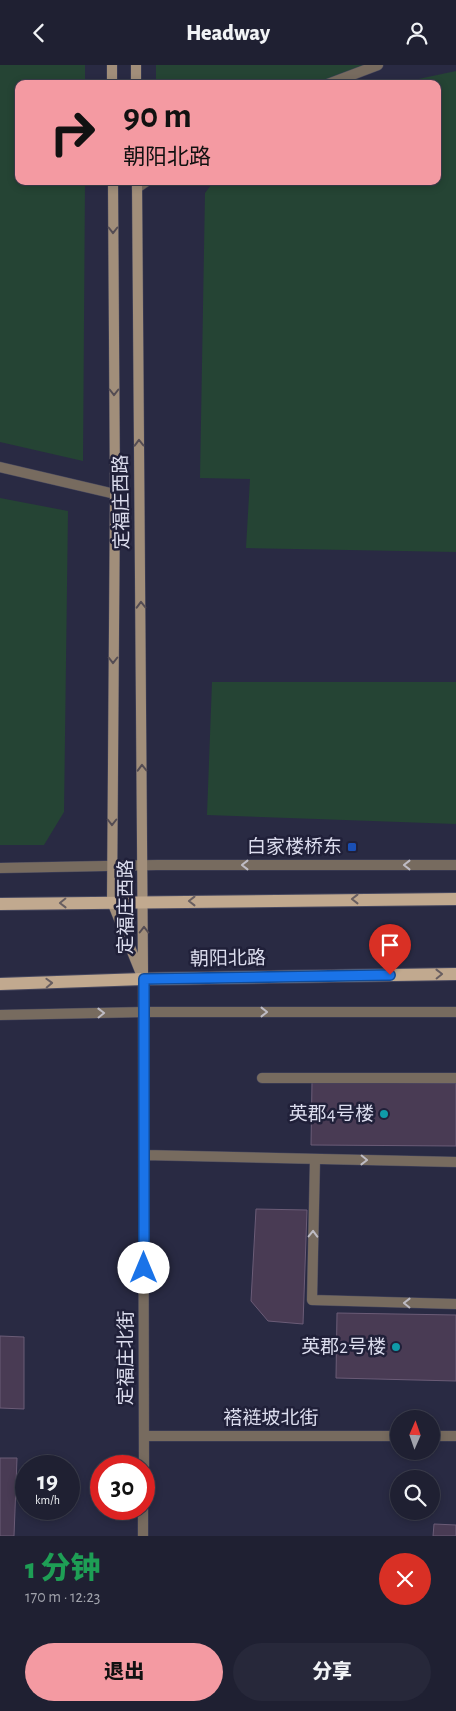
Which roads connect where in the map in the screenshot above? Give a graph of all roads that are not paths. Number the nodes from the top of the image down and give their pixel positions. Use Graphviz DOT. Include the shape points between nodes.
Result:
graph roads {
  1 [pos="112,65"];
  2 [pos="136,65"];
  3 [pos="378,65"];
  4 [pos="112,80"];
  5 [pos="136,80"];
  6 [pos="339,80"];
  7 [pos="113,185"];
  8 [pos="137,185"];
  9 [pos="0,467"];
  10 [pos="115,494"];
  11 [pos="143,865"];
  12 [pos="456,865"];
  13 [pos="112,866"];
  14 [pos="0,869"];
  15 [pos="456,899"];
  16 [pos="144,901"];
  17 [pos="112,902"];
  18 [pos="0,904"];
  19 [pos="456,974"];
  20 [pos="144,979"];
  21 [pos="0,984"];
  22 [pos="145,1012"];
  23 [pos="456,1012"];
  24 [pos="0,1015"];
  25 [pos="456,1077"];
  26 [pos="262,1078"];
  27 [pos="144,1155"];
  28 [pos="315,1159"];
  29 [pos="456,1162"];
  30 [pos="456,1304"];
  31 [pos="144,1436"];
  32 [pos="390,1436"];
  33 [pos="440,1436"];
  34 [pos="456,1436"];
  35 [pos="144,1455"];
  36 [pos="143,1520"];
  37 [pos="143,1536"];
  1 -- 4 [label="main road"];
  2 -- 5 [label="main road"];
  3 -- 6 [label="street"];
  7 -- 10 [label="main road, 定福庄西路, one-way"];
  11 -- 8 [label="main road, 定福庄西路, one-way"];
  9 -- 10 [label="street"];
  10 -- 13 [label="main road, 定福庄西路, one-way"];
  12 -- 11 [label="street, one-way"];
  11 -- 13 [label="street"];
  11 -- 16 [label="main road, 定福庄西路"];
  13 -- 14 [label="street"];
  13 -- 17 [label="main road, 定福庄西路"];
  15 -- 16 [label="main road, one-way"];
  16 -- 17 [label="main road"];
  20 -- 16 [label="main road, 定福庄西路, one-way"];
  17 -- 18 [label="main road, one-way"];
  17 -- 20 [label="main road, 定福庄西路"];
  20 -- 19 [label="main road, 朝阳北路, one-way"];
  21 -- 20 [label="main road, 朝阳北路, one-way"];
  20 -- 22 [label="street, 定福庄北街"];
  22 -- 23 [label="street, one-way"];
  24 -- 22 [label="street, one-way"];
  22 -- 27 [label="street, 定福庄北街"];
  25 -- 26 [label="street"];
  27 -- 28 [label="street"];
  27 -- 31 [label="street, 定福庄北街"];
  28 -- 29 [label="street, one-way"];
  30 -- 28 [label="street, one-way" via="312,1301"];
  31 -- 32 [label="street, 褡裢坡北街"];
  31 -- 35 [label="street, 定福庄北街"];
  33 -- 34 [label="street"];
  36 -- 37 [label="street"];
}
